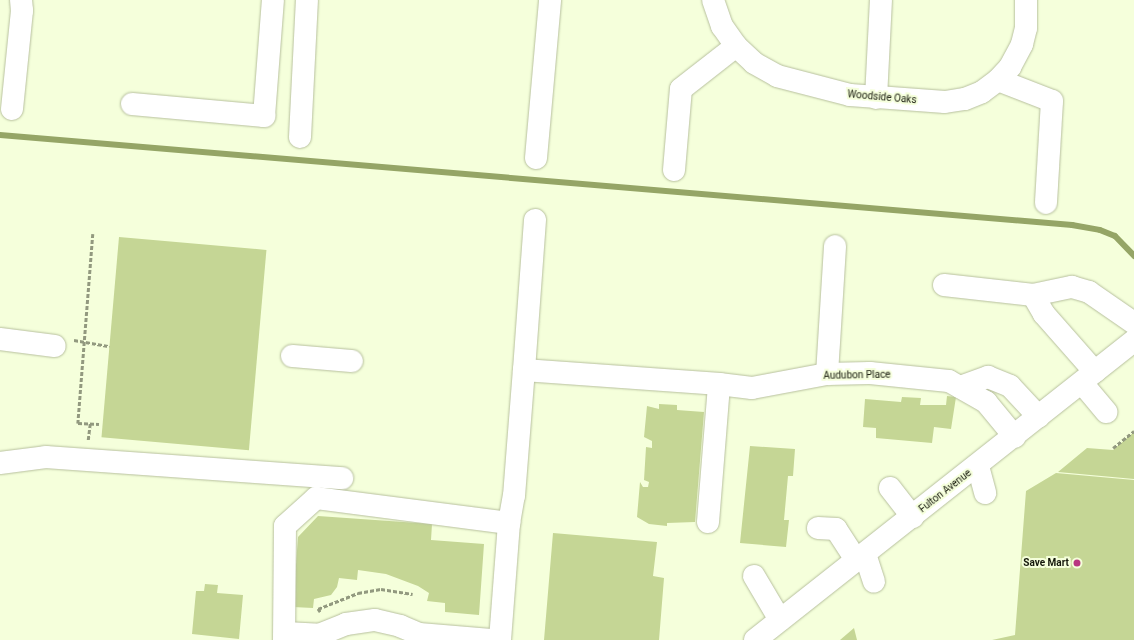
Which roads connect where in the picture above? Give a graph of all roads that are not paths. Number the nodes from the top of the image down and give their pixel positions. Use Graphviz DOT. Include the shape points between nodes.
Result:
graph roads {
  1 [pos="21,0"];
  2 [pos="273,0"];
  3 [pos="307,0"];
  4 [pos="550,0"];
  5 [pos="713,0"];
  6 [pos="881,0"];
  7 [pos="1026,0"];
  8 [pos="736,46"];
  9 [pos="998,80"];
  10 [pos="876,98"];
  11 [pos="132,104"];
  12 [pos="12,109"];
  13 [pos="300,137"];
  14 [pos="536,158"];
  15 [pos="674,170"];
  16 [pos="1046,203"];
  17 [pos="535,220"];
  18 [pos="835,246"];
  19 [pos="944,285"];
  20 [pos="1032,295"];
  21 [pos="1134,323"];
  22 [pos="0,339"];
  23 [pos="1134,341"];
  24 [pos="55,346"];
  25 [pos="292,356"];
  26 [pos="352,361"];
  27 [pos="524,370"];
  28 [pos="827,374"];
  29 [pos="1088,378"];
  30 [pos="719,384"];
  31 [pos="960,387"];
  32 [pos="1106,412"];
  33 [pos="1039,417"];
  34 [pos="1015,437"];
  35 [pos="0,463"];
  36 [pos="978,466"];
  37 [pos="342,478"];
  38 [pos="890,488"];
  39 [pos="984,493"];
  40 [pos="912,517"];
  41 [pos="509,522"];
  42 [pos="708,522"];
  43 [pos="818,528"];
  44 [pos="861,557"];
  45 [pos="754,576"];
  46 [pos="874,582"];
  47 [pos="780,620"];
  48 [pos="284,637"];
  49 [pos="491,640"];
  50 [pos="500,640"];
  51 [pos="755,640"];
  1 -- 12 [label="street"];
  2 -- 11 [label="street" via="264,116"];
  3 -- 13 [label="street"];
  4 -- 14 [label="street"];
  5 -- 8 [label="street, Woodside Oaks" via="722,26"];
  6 -- 10 [label="street"];
  7 -- 9 [label="street, Woodside Oaks" via="1026,28 1022,44 1010,67"];
  8 -- 10 [label="street, Woodside Oaks" via="754,63 777,76 819,89"];
  8 -- 15 [label="street" via="681,89"];
  9 -- 10 [label="street, Woodside Oaks" via="982,92 966,99 945,102"];
  9 -- 16 [label="street" via="1052,101"];
  17 -- 27 [label="street"];
  18 -- 28 [label="street"];
  19 -- 20 [label="street"];
  20 -- 21 [label="street" via="1072,287 1089,292"];
  20 -- 29 [label="street"];
  22 -- 24 [label="street"];
  23 -- 29 [label="street, Fulton Avenue"];
  25 -- 26 [label="street"];
  27 -- 30 [label="street, Audubon Place"];
  27 -- 41 [label="street" via="514,496"];
  28 -- 30 [label="street, Audubon Place" via="752,388"];
  28 -- 31 [label="street, Audubon Place" via="870,373 912,376 949,381"];
  29 -- 32 [label="street"];
  29 -- 33 [label="street, Fulton Avenue"];
  30 -- 42 [label="street"];
  31 -- 33 [label="street" via="988,377 1010,386"];
  31 -- 34 [label="street, Audubon Place" via="986,402"];
  33 -- 34 [label="street, Fulton Avenue"];
  34 -- 36 [label="street, Fulton Avenue"];
  35 -- 37 [label="street" via="46,457"];
  36 -- 39 [label="street"];
  36 -- 40 [label="street, Fulton Avenue"];
  38 -- 40 [label="street"];
  40 -- 44 [label="street, Fulton Avenue"];
  41 -- 48 [label="street" via="316,498 285,526"];
  41 -- 50 [label="street"];
  43 -- 44 [label="street" via="836,530"];
  44 -- 46 [label="street"];
  44 -- 47 [label="street, Fulton Avenue"];
  45 -- 47 [label="street"];
  47 -- 51 [label="street, Fulton Avenue"];
  48 -- 49 [label="street" via="319,635 346,624 375,620 419,634"];
}
